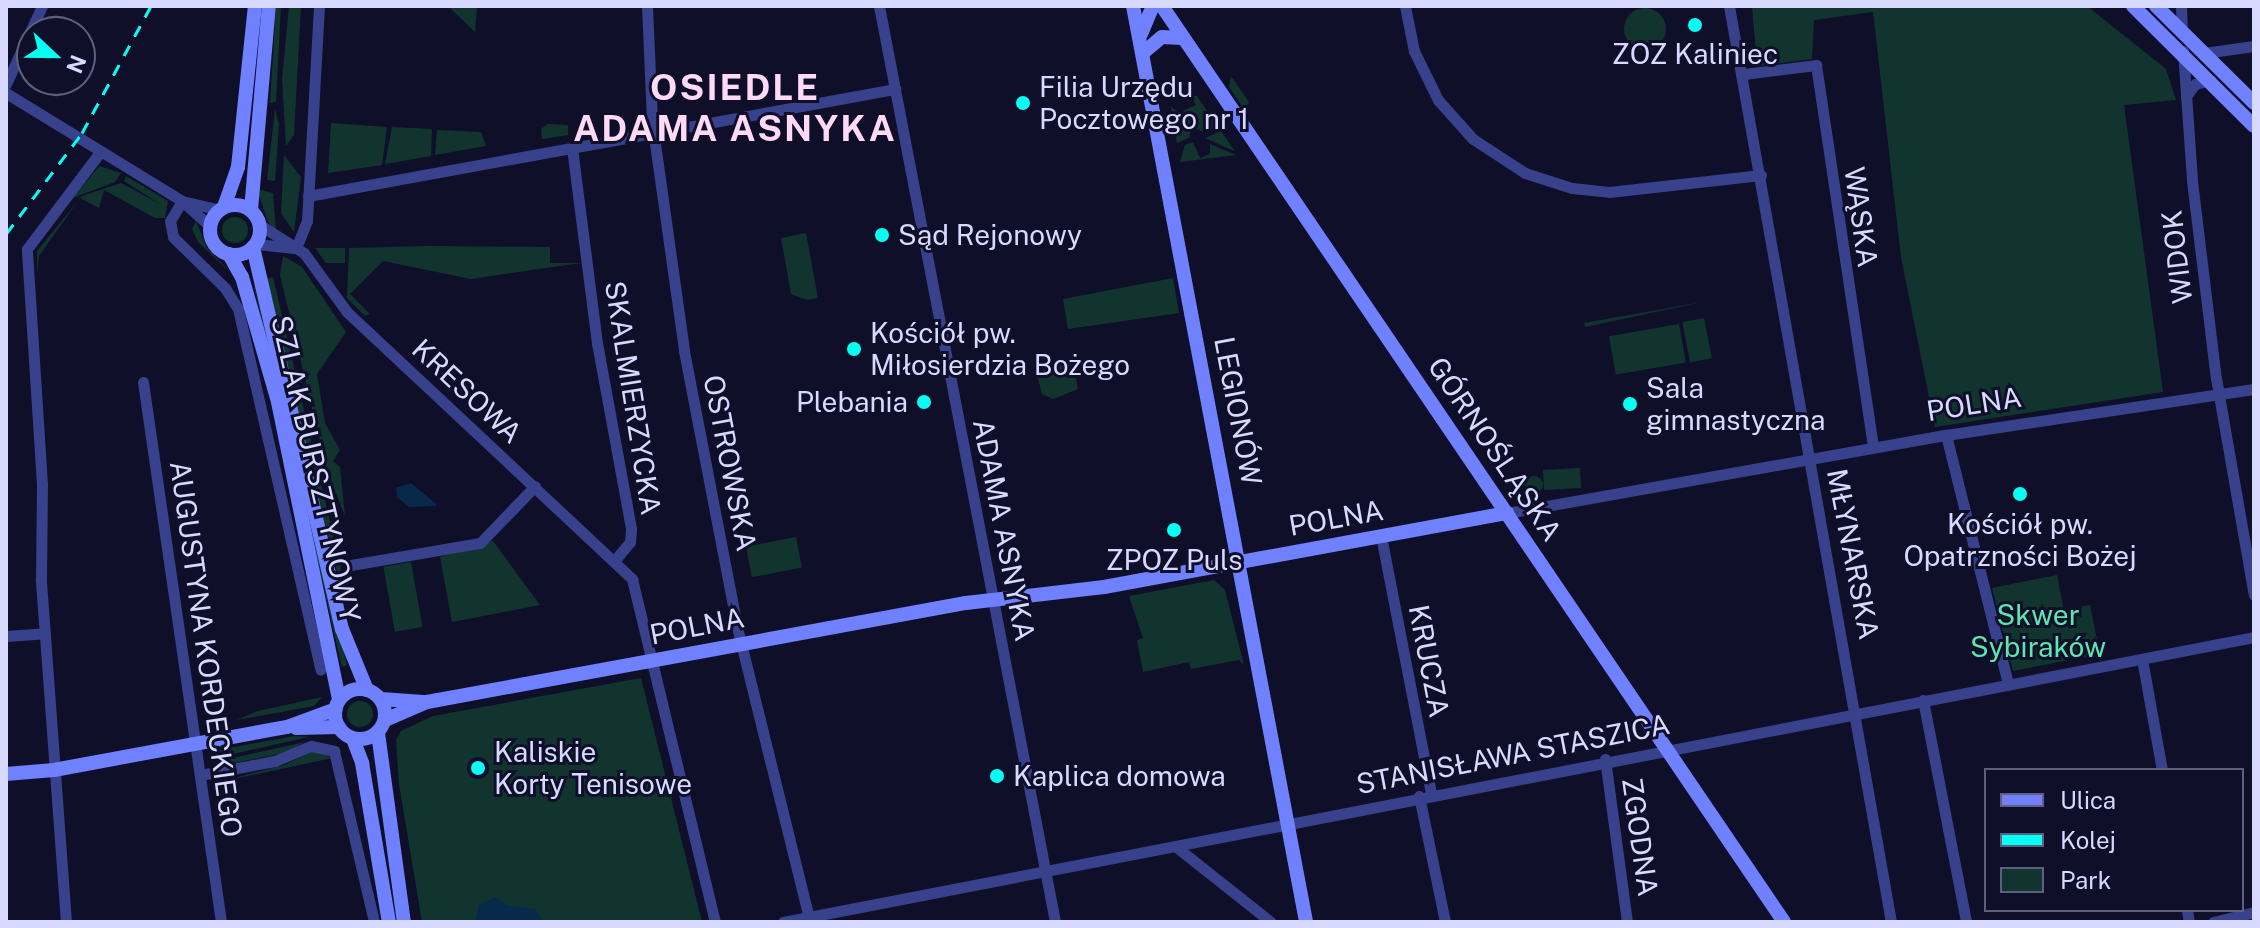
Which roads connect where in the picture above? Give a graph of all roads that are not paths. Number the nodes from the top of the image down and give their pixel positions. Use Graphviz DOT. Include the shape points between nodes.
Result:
graph roads {
  1 [pos="42,6"];
  2 [pos="255,6"];
  3 [pos="269,6"];
  4 [pos="319,6"];
  5 [pos="647,6"];
  6 [pos="879,6"];
  7 [pos="1153,6"];
  8 [pos="1162,6"];
  9 [pos="1405,6"];
  10 [pos="1729,6"];
  11 [pos="2133,6"];
  12 [pos="2156,6"];
  13 [pos="2181,6"];
  14 [pos="1134,7"];
  15 [pos="2182,31"];
  16 [pos="1141,34"];
  17 [pos="1183,38"];
  18 [pos="2254,46"];
  19 [pos="1144,52"];
  20 [pos="2183,53"];
  21 [pos="2204,53"];
  22 [pos="1744,74"];
  23 [pos="2211,80"];
  24 [pos="6,84"];
  25 [pos="895,89"];
  26 [pos="6,93"];
  27 [pos="2186,96"];
  28 [pos="2254,103"];
  29 [pos="2254,126"];
  30 [pos="653,133"];
  31 [pos="572,148"];
  32 [pos="100,152"];
  33 [pos="1761,175"];
  34 [pos="308,196"];
  35 [pos="182,201"];
  36 [pos="222,208"];
  37 [pos="251,210"];
  38 [pos="260,225"];
  39 [pos="210,226"];
  40 [pos="254,246"];
  41 [pos="296,248"];
  42 [pos="229,254"];
  43 [pos="143,382"];
  44 [pos="2254,389"];
  45 [pos="2218,393"];
  46 [pos="1946,435"];
  47 [pos="1873,448"];
  48 [pos="1811,459"];
  49 [pos="535,486"];
  50 [pos="1507,513"];
  51 [pos="1381,536"];
  52 [pos="615,560"];
  53 [pos="1239,562"];
  54 [pos="351,565"];
  55 [pos="2254,595"];
  56 [pos="993,599"];
  57 [pos="45,633"];
  58 [pos="6,636"];
  59 [pos="2254,637"];
  60 [pos="741,644"];
  61 [pos="2142,659"];
  62 [pos="652,661"];
  63 [pos="321,670"];
  64 [pos="2008,684"];
  65 [pos="367,690"];
  66 [pos="381,699"];
  67 [pos="1923,700"];
  68 [pos="427,702"];
  69 [pos="338,704"];
  70 [pos="1858,712"];
  71 [pos="287,727"];
  72 [pos="339,727"];
  73 [pos="381,727"];
  74 [pos="353,739"];
  75 [pos="195,744"];
  76 [pos="1666,748"];
  77 [pos="1605,759"];
  78 [pos="2162,768"];
  79 [pos="54,770"];
  80 [pos="6,774"];
  81 [pos="200,775"];
  82 [pos="1425,795"];
  83 [pos="1288,823"];
  84 [pos="1175,846"];
  85 [pos="1045,871"];
  86 [pos="2254,912"];
  87 [pos="810,919"];
  88 [pos="66,922"];
  89 [pos="221,922"];
  90 [pos="374,922"];
  91 [pos="389,922"];
  92 [pos="404,922"];
  93 [pos="715,922"];
  94 [pos="783,922"];
  95 [pos="1055,922"];
  96 [pos="1271,922"];
  97 [pos="1306,922"];
  98 [pos="1445,922"];
  99 [pos="1627,922"];
  100 [pos="1784,922"];
  101 [pos="1891,922"];
  102 [pos="1966,922"];
  103 [pos="2213,922"];
  1 -- 24 [label="street"];
  2 -- 36 [label="street" via="238,167"];
  3 -- 37 [label="street"];
  4 -- 34 [label="street"];
  5 -- 30 [label="street, OSTROWSKA"];
  6 -- 25 [label="street, ADAMA ASNYKA"];
  7 -- 16 [label="street"];
  8 -- 17 [label="street, GÓRNOŚLĄSKA"];
  9 -- 33 [label="street" via="1414,51 1438,100 1473,139 1525,173 1572,188 1609,192"];
  10 -- 22 [label="street, MŁYNARSKA"];
  11 -- 20 [label="street"];
  12 -- 15 [label="street"];
  13 -- 15 [label="street, WIDOK"];
  14 -- 16 [label="street, LEGIONÓW"];
  15 -- 20 [label="street, WIDOK"];
  15 -- 21 [label="street"];
  16 -- 19 [label="street, LEGIONÓW"];
  17 -- 19 [label="street" via="1162,37"];
  17 -- 50 [label="street, GÓRNOŚLĄSKA"];
  18 -- 21 [label="street"];
  19 -- 53 [label="street, LEGIONÓW"];
  20 -- 23 [label="street"];
  20 -- 27 [label="street, WIDOK"];
  21 -- 28 [label="street"];
  22 -- 33 [label="street, MŁYNARSKA"];
  22 -- 47 [label="street, WĄSKA" via="1816,65"];
  23 -- 27 [label="street" via="2195,84"];
  23 -- 29 [label="street"];
  25 -- 30 [label="street"];
  25 -- 56 [label="street, ADAMA ASNYKA"];
  26 -- 32 [label="street"];
  27 -- 45 [label="street, WIDOK"];
  30 -- 31 [label="street"];
  30 -- 60 [label="street, OSTROWSKA" via="684,351"];
  31 -- 34 [label="street"];
  31 -- 52 [label="street, SKALMIERZYCKA" via="596,334 631,529 630,542"];
  32 -- 35 [label="street"];
  32 -- 57 [label="street" via="27,249"];
  33 -- 48 [label="street, MŁYNARSKA"];
  34 -- 41 [label="street" via="306,228"];
  35 -- 36 [label="street"];
  35 -- 39 [label="street"];
  35 -- 63 [label="street" via="170,221 173,237 231,294 238,309"];
  36 -- 37 [label="street"];
  36 -- 39 [label="street"];
  37 -- 38 [label="street"];
  38 -- 40 [label="street"];
  38 -- 41 [label="street, KRESOWA"];
  39 -- 42 [label="street" via="216,246"];
  40 -- 41 [label="street"];
  40 -- 42 [label="street"];
  40 -- 65 [label="street, SZLAK BURSZTYNOWY" via="342,629"];
  41 -- 49 [label="street, KRESOWA" via="353,318"];
  42 -- 69 [label="street, SZLAK BURSZTYNOWY" via="242,277 278,402"];
  43 -- 75 [label="street, AUGUSTYNA KORDECKIEGO"];
  44 -- 45 [label="street, POLNA"];
  45 -- 46 [label="street, POLNA"];
  45 -- 55 [label="street, WIDOK"];
  46 -- 47 [label="street, POLNA"];
  46 -- 64 [label="street"];
  47 -- 48 [label="street, POLNA"];
  48 -- 50 [label="street, POLNA"];
  48 -- 70 [label="street, MŁYNARSKA"];
  49 -- 52 [label="street, KRESOWA"];
  49 -- 54 [label="street" via="480,543"];
  50 -- 51 [label="street, POLNA"];
  50 -- 76 [label="street, GÓRNOŚLĄSKA"];
  51 -- 53 [label="street, POLNA"];
  51 -- 82 [label="street, KRUCZA"];
  52 -- 62 [label="street" via="636,586"];
  53 -- 56 [label="street, POLNA" via="1096,589"];
  53 -- 83 [label="street, LEGIONÓW"];
  56 -- 60 [label="street, POLNA"];
  56 -- 85 [label="street, ADAMA ASNYKA"];
  57 -- 58 [label="street"];
  57 -- 79 [label="street"];
  59 -- 61 [label="street, STANISŁAWA STASZICA"];
  60 -- 62 [label="street, POLNA"];
  60 -- 87 [label="street, OSTROWSKA"];
  61 -- 64 [label="street, STANISŁAWA STASZICA"];
  61 -- 78 [label="street"];
  62 -- 68 [label="street, POLNA"];
  62 -- 93 [label="street"];
  64 -- 67 [label="street, STANISŁAWA STASZICA"];
  65 -- 66 [label="street"];
  65 -- 69 [label="street" via="351,691"];
  66 -- 68 [label="street, POLNA"];
  66 -- 73 [label="street"];
  67 -- 70 [label="street, STANISŁAWA STASZICA"];
  67 -- 102 [label="street"];
  68 -- 73 [label="street, POLNA"];
  69 -- 71 [label="street"];
  69 -- 72 [label="street"];
  70 -- 76 [label="street, STANISŁAWA STASZICA"];
  70 -- 101 [label="street, MŁYNARSKA"];
  71 -- 72 [label="street"];
  71 -- 75 [label="street"];
  72 -- 74 [label="street"];
  73 -- 74 [label="street"];
  73 -- 92 [label="street"];
  74 -- 91 [label="street" via="362,763"];
  75 -- 79 [label="street"];
  75 -- 81 [label="street, AUGUSTYNA KORDECKIEGO"];
  76 -- 77 [label="street, STANISŁAWA STASZICA"];
  76 -- 100 [label="street, GÓRNOŚLĄSKA"];
  77 -- 82 [label="street, STANISŁAWA STASZICA"];
  77 -- 99 [label="street, ZGODNA"];
  79 -- 80 [label="street"];
  79 -- 88 [label="street"];
  81 -- 89 [label="street, AUGUSTYNA KORDECKIEGO"];
  81 -- 90 [label="street" via="275,761 311,746 334,751"];
  82 -- 83 [label="street, STANISŁAWA STASZICA"];
  82 -- 98 [label="street, KRUCZA"];
  83 -- 84 [label="street, STANISŁAWA STASZICA"];
  83 -- 97 [label="street, LEGIONÓW"];
  84 -- 85 [label="street, STANISŁAWA STASZICA"];
  84 -- 96 [label="street"];
  85 -- 87 [label="street, STANISŁAWA STASZICA"];
  85 -- 95 [label="street, ADAMA ASNYKA"];
  86 -- 103 [label="street"];
  87 -- 94 [label="street, STANISŁAWA STASZICA"];
}
